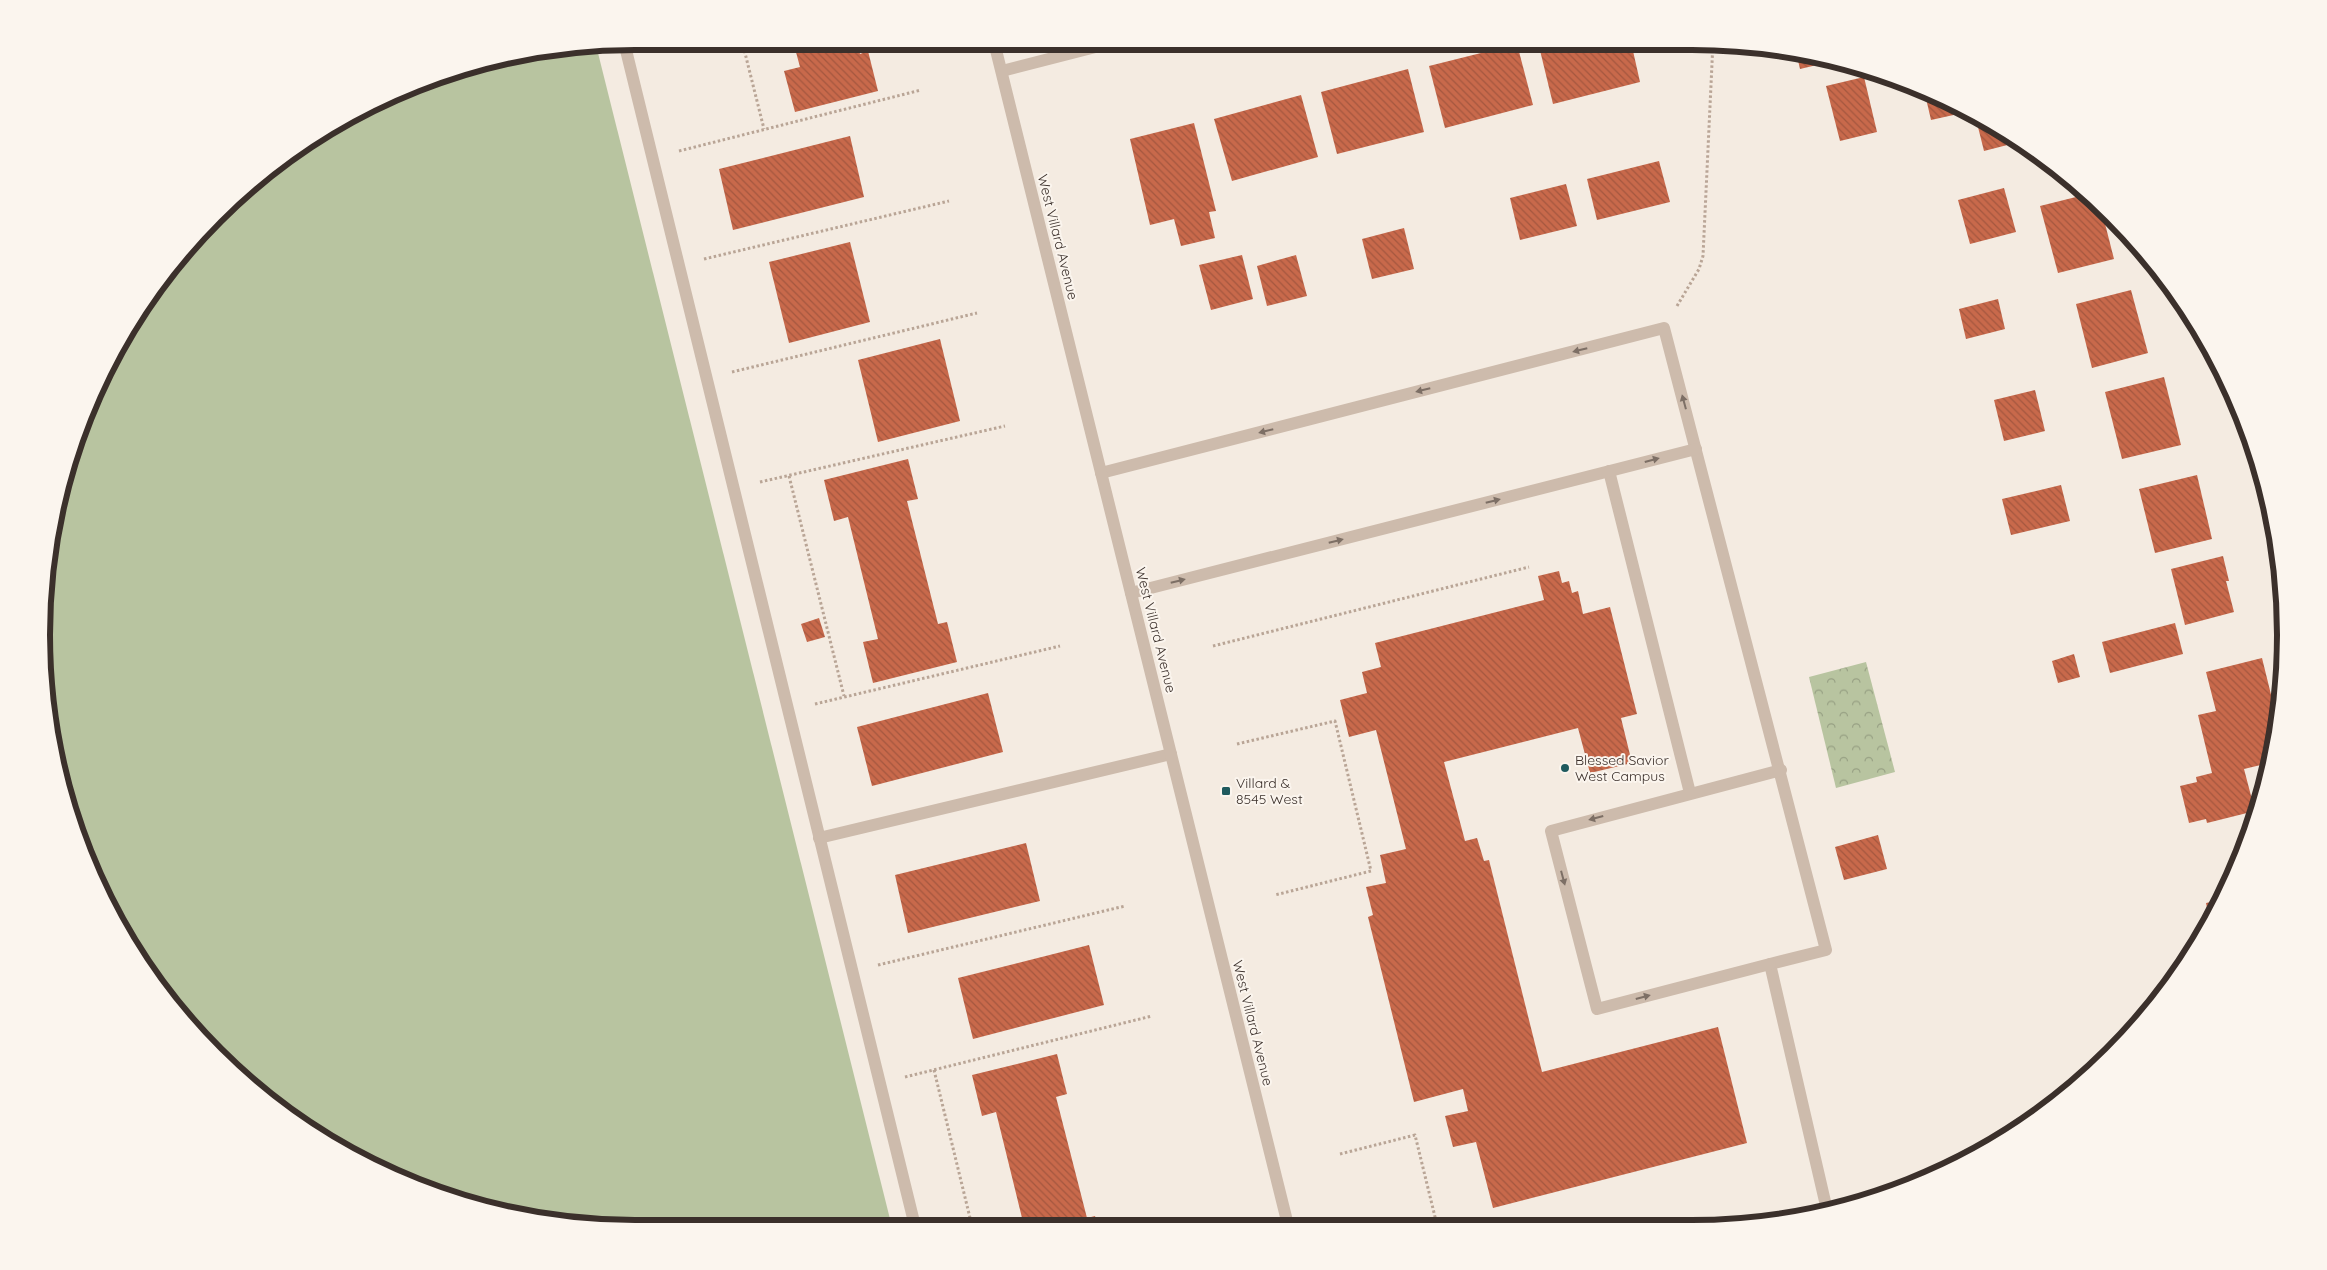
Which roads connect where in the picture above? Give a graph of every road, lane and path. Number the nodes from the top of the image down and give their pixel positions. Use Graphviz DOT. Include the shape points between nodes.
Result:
graph roads {
  1 [pos="626,50"];
  2 [pos="744,50"];
  3 [pos="996,50"];
  4 [pos="1084,50"];
  5 [pos="1713,51"];
  6 [pos="1002,71"];
  7 [pos="921,90"];
  8 [pos="764,129"];
  9 [pos="652,157"];
  10 [pos="949,201"];
  11 [pos="678,265"];
  12 [pos="977,313"];
  13 [pos="1664,328"];
  14 [pos="706,379"];
  15 [pos="1005,426"];
  16 [pos="1696,449"];
  17 [pos="1609,472"];
  18 [pos="1101,473"];
  19 [pos="789,476"];
  20 [pos="733,488"];
  21 [pos="1529,567"];
  22 [pos="1131,593"];
  23 [pos="1060,646"];
  24 [pos="1213,646"];
  25 [pos="844,696"];
  26 [pos="788,711"];
  27 [pos="1238,744"];
  28 [pos="1171,754"];
  29 [pos="1781,770"];
  30 [pos="1690,793"];
  31 [pos="819,838"];
  32 [pos="1275,895"];
  33 [pos="1125,906"];
  34 [pos="1770,964"];
  35 [pos="852,972"];
  36 [pos="1152,1016"];
  37 [pos="934,1070"];
  38 [pos="880,1083"];
  39 [pos="1340,1154"];
  40 [pos="1826,1204"];
  41 [pos="914,1220"];
  42 [pos="971,1220"];
  43 [pos="1287,1220"];
  44 [pos="1436,1220"];
  1 -- 9 [label="street"];
  2 -- 8 [label="path"];
  3 -- 6 [label="street, West Villard Avenue"];
  4 -- 6 [label="street"];
  5 -- 13 [label="path" via="1703,256"];
  6 -- 18 [label="street, West Villard Avenue"];
  7 -- 8 [label="path"];
  8 -- 9 [label="path"];
  9 -- 11 [label="street"];
  10 -- 11 [label="path"];
  11 -- 14 [label="street"];
  12 -- 14 [label="path"];
  16 -- 13 [label="street, one-way"];
  13 -- 18 [label="street, one-way"];
  14 -- 20 [label="street"];
  15 -- 19 [label="path"];
  17 -- 16 [label="street, one-way"];
  16 -- 29 [label="street"];
  22 -- 17 [label="street, one-way"];
  17 -- 30 [label="street"];
  18 -- 22 [label="street, West Villard Avenue"];
  19 -- 20 [label="path"];
  19 -- 25 [label="path"];
  20 -- 26 [label="street"];
  21 -- 24 [label="path"];
  22 -- 28 [label="street, West Villard Avenue"];
  23 -- 25 [label="path"];
  25 -- 26 [label="path"];
  26 -- 31 [label="street"];
  27 -- 32 [label="path" via="1335,721 1371,871"];
  28 -- 31 [label="street"];
  28 -- 43 [label="street, West Villard Avenue"];
  29 -- 30 [label="street"];
  29 -- 34 [label="street" via="1826,950"];
  30 -- 34 [label="street, one-way" via="1551,831 1597,1009"];
  31 -- 35 [label="street"];
  33 -- 35 [label="path"];
  34 -- 40 [label="street"];
  35 -- 38 [label="street"];
  36 -- 37 [label="path"];
  37 -- 38 [label="path"];
  37 -- 42 [label="path"];
  38 -- 41 [label="street"];
  39 -- 44 [label="path" via="1415,1135"];
}
